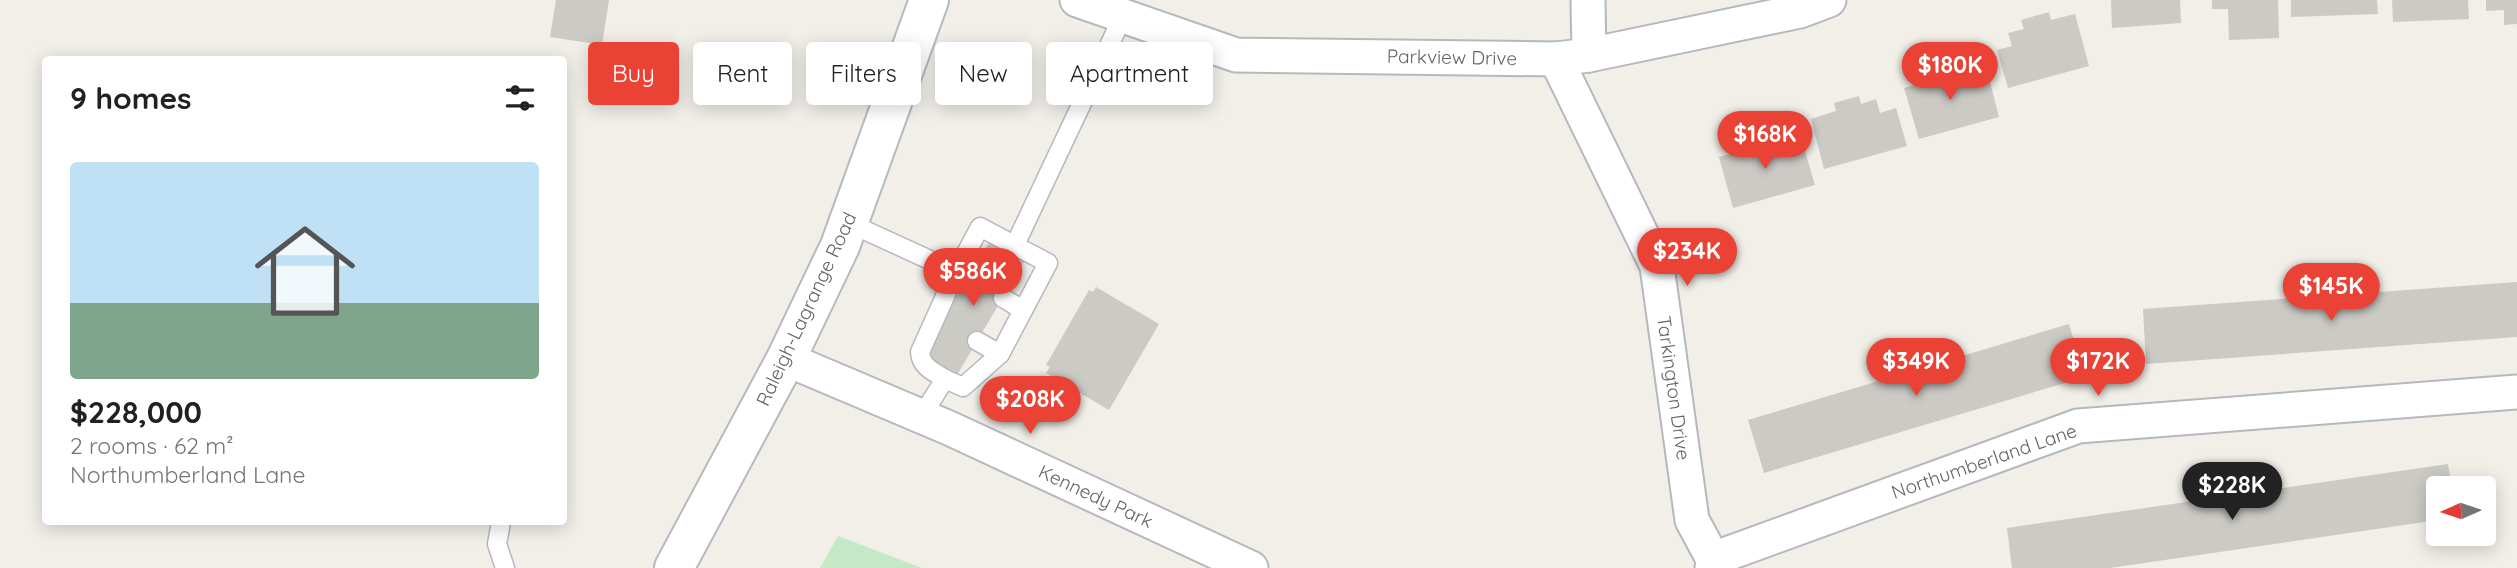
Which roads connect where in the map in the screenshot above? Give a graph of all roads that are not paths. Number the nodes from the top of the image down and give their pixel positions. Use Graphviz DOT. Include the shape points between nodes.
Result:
graph roads {
  1 [pos="929,0"];
  2 [pos="1077,0"];
  3 [pos="1588,0"];
  4 [pos="1829,0"];
  5 [pos="1123,16"];
  6 [pos="1589,55"];
  7 [pos="1556,58"];
  8 [pos="849,223"];
  9 [pos="1015,245"];
  10 [pos="962,275"];
  11 [pos="1003,298"];
  12 [pos="1023,310"];
  13 [pos="977,341"];
  14 [pos="1000,354"];
  15 [pos="786,359"];
  16 [pos="945,379"];
  17 [pos="2517,392"];
  18 [pos="921,416"];
  19 [pos="500,525"];
  20 [pos="1713,563"];
  21 [pos="505,568"];
  22 [pos="674,568"];
  23 [pos="1251,568"];
  1 -- 8 [label="main road, Raleigh-Lagrange Road"];
  2 -- 5 [label="street, Parkview Drive"];
  3 -- 6 [label="street"];
  4 -- 6 [label="street, Parkview Drive" via="1800,11"];
  5 -- 7 [label="street, Parkview Drive" via="1236,55"];
  5 -- 9 [label="lane"];
  6 -- 7 [label="street, Parkview Drive"];
  7 -- 20 [label="street, Tarkington Drive" via="1657,266 1692,520"];
  8 -- 10 [label="lane"];
  8 -- 15 [label="main road, Raleigh-Lagrange Road"];
  9 -- 10 [label="lane" via="981,227"];
  9 -- 12 [label="lane" via="1048,263"];
  10 -- 16 [label="lane" via="920,352 920,360"];
  11 -- 12 [label="lane"];
  12 -- 14 [label="lane"];
  13 -- 14 [label="lane"];
  14 -- 16 [label="lane" via="963,387"];
  15 -- 18 [label="street, Kennedy Park"];
  15 -- 22 [label="main road, Raleigh-Lagrange Road"];
  16 -- 18 [label="lane"];
  17 -- 20 [label="street, Northumberland Lane" via="2078,426"];
  18 -- 23 [label="street, Kennedy Park"];
  19 -- 21 [label="lane" via="497,544"];
}
